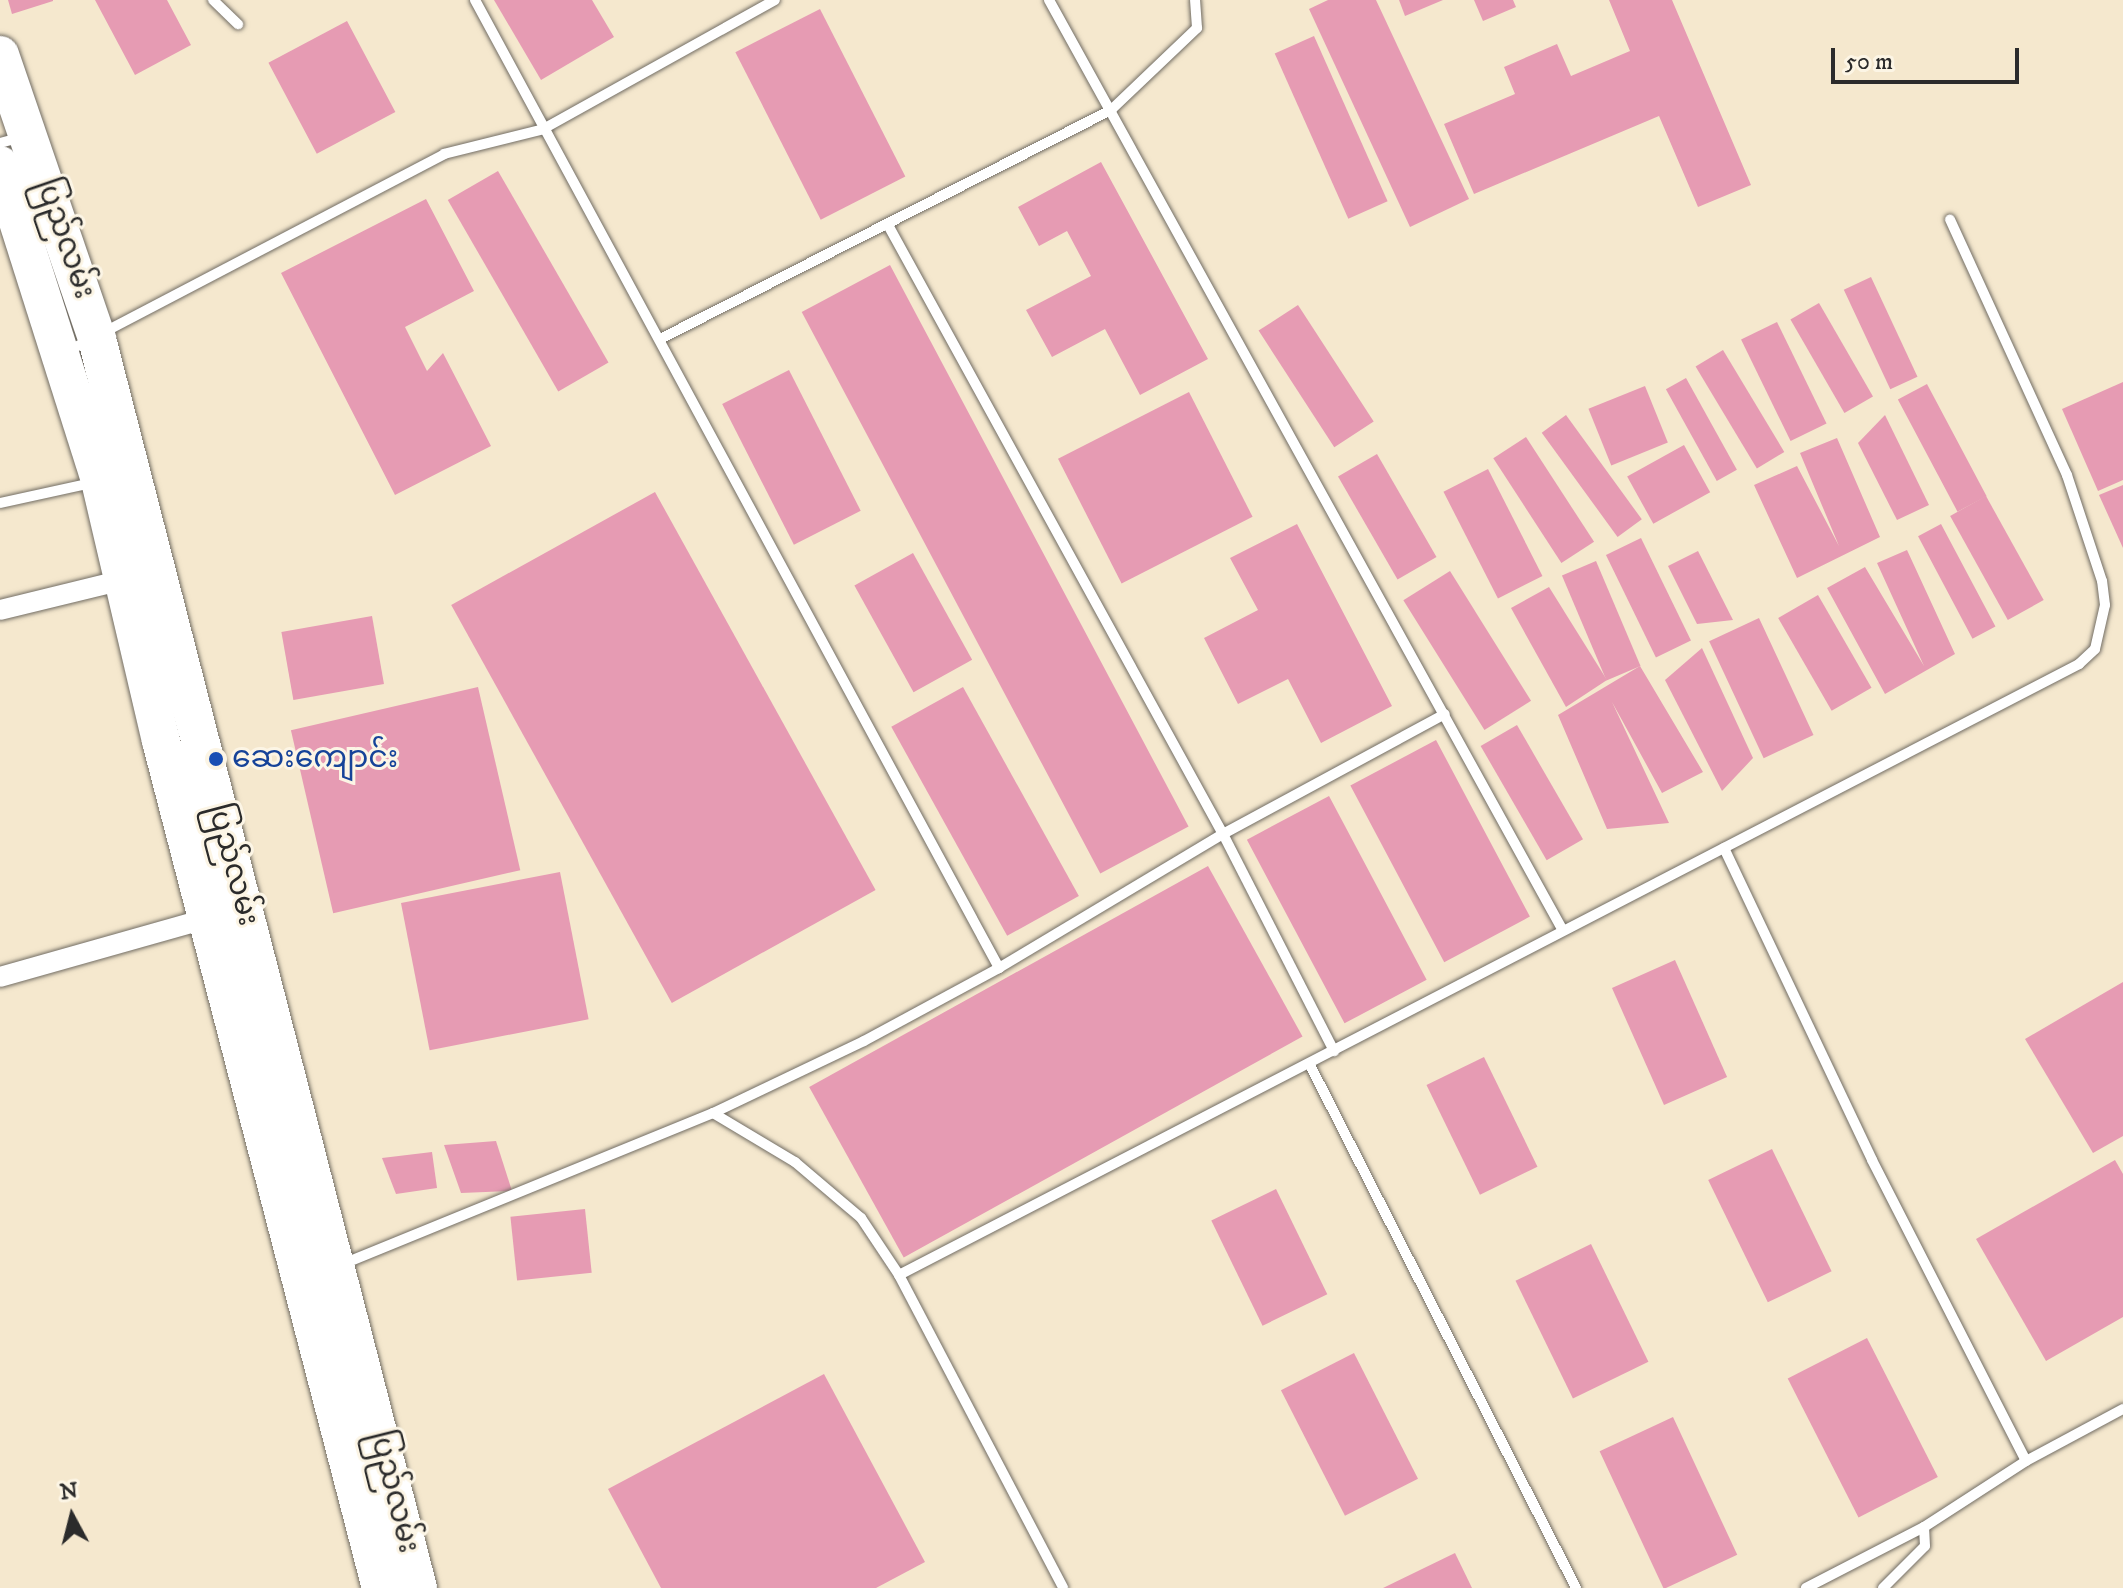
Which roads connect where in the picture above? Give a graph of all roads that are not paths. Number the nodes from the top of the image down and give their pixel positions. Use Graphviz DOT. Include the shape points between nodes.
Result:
graph roads {
  1 [pos="213,0"];
  2 [pos="475,0"];
  3 [pos="775,0"];
  4 [pos="1049,0"];
  5 [pos="1195,0"];
  6 [pos="238,24"];
  7 [pos="0,55"];
  8 [pos="1111,110"];
  9 [pos="545,128"];
  10 [pos="14,139"];
  11 [pos="0,165"];
  12 [pos="1950,220"];
  13 [pos="888,225"];
  14 [pos="662,338"];
  15 [pos="80,346"];
  16 [pos="115,475"];
  17 [pos="0,503"];
  18 [pos="123,580"];
  19 [pos="0,610"];
  20 [pos="1445,714"];
  21 [pos="1223,834"];
  22 [pos="1724,848"];
  23 [pos="226,912"];
  24 [pos="1562,929"];
  25 [pos="999,968"];
  26 [pos="0,977"];
  27 [pos="1334,1051"];
  28 [pos="1310,1065"];
  29 [pos="713,1113"];
  30 [pos="319,1272"];
  31 [pos="899,1275"];
  32 [pos="2123,1409"];
  33 [pos="2026,1461"];
  34 [pos="1924,1527"];
  35 [pos="381,1588"];
  36 [pos="418,1588"];
  37 [pos="1063,1588"];
  38 [pos="1576,1588"];
  39 [pos="1806,1588"];
  40 [pos="1883,1588"];
  1 -- 6 [label="lane"];
  2 -- 9 [label="lane"];
  3 -- 9 [label="lane"];
  4 -- 8 [label="lane"];
  5 -- 8 [label="lane" via="1197,28"];
  7 -- 10 [label="highway, ပြည်လမ်း"];
  8 -- 13 [label="lane"];
  8 -- 20 [label="lane"];
  9 -- 14 [label="lane"];
  9 -- 15 [label="lane" via="444,154"];
  10 -- 15 [label="highway, ပြည်လမ်း"];
  11 -- 15 [label="highway, ပြည်လမ်း"];
  12 -- 22 [label="lane" via="2067,475 2102,581 2102,632 2095,649 2079,664"];
  13 -- 14 [label="lane"];
  13 -- 21 [label="lane"];
  14 -- 25 [label="lane"];
  15 -- 16 [label="highway, ပြည်လမ်း"];
  16 -- 17 [label="lane"];
  16 -- 18 [label="highway, ပြည်လမ်း"];
  16 -- 23 [label="highway, ပြည်လမ်း"];
  18 -- 19 [label="street"];
  18 -- 23 [label="highway, ပြည်လမ်း"];
  20 -- 21 [label="lane"];
  20 -- 24 [label="lane"];
  21 -- 25 [label="lane"];
  21 -- 27 [label="lane"];
  22 -- 24 [label="lane"];
  22 -- 33 [label="lane" via="1872,1160"];
  23 -- 26 [label="street"];
  23 -- 30 [label="highway, ပြည်လမ်း"];
  24 -- 27 [label="lane"];
  25 -- 29 [label="lane" via="864,1041"];
  27 -- 28 [label="lane"];
  28 -- 31 [label="lane"];
  28 -- 38 [label="lane"];
  29 -- 30 [label="lane"];
  29 -- 31 [label="lane" via="795,1162 861,1218"];
  30 -- 35 [label="highway, ပြည်လမ်း"];
  30 -- 36 [label="highway, ပြည်လမ်း"];
  31 -- 37 [label="lane"];
  32 -- 33 [label="lane"];
  33 -- 34 [label="lane"];
  34 -- 39 [label="lane"];
  34 -- 40 [label="lane" via="1925,1546"];
}
